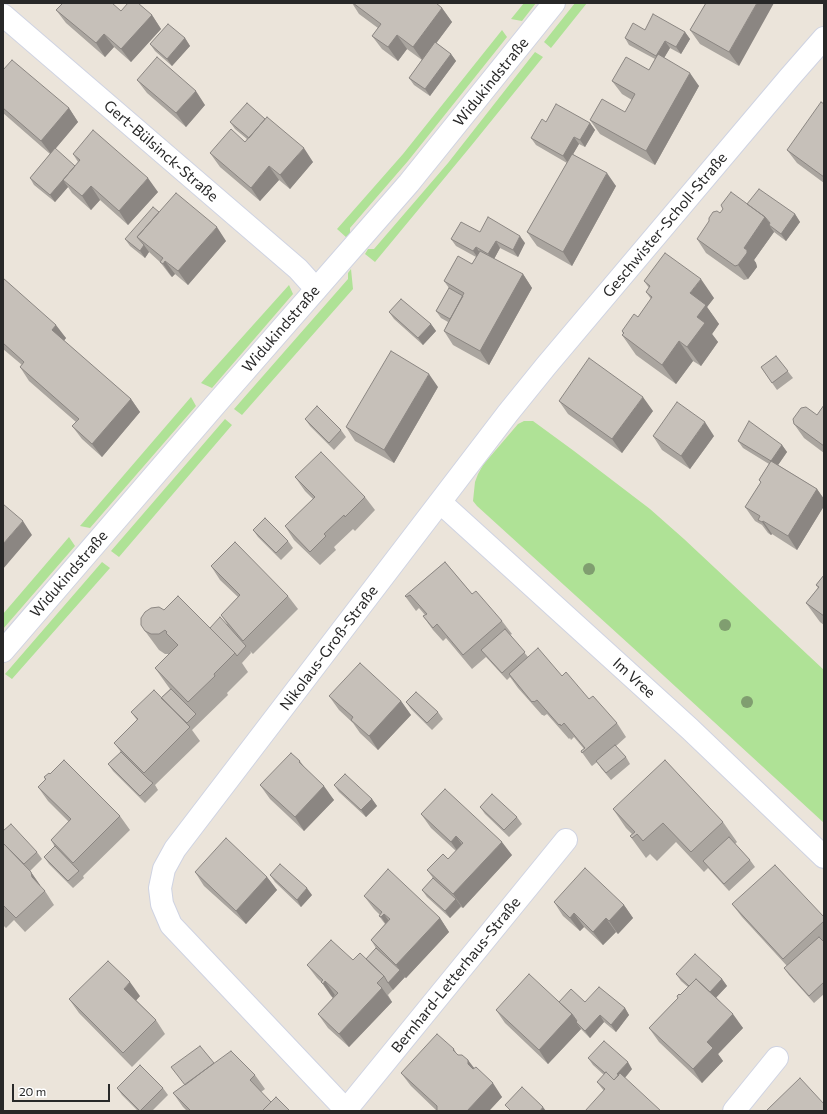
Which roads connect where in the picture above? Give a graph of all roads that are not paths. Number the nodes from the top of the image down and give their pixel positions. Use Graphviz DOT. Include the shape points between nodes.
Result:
graph roads {
  1 [pos="554,3"];
  2 [pos="3,15"];
  3 [pos="824,39"];
  4 [pos="316,289"];
  5 [pos="508,413"];
  6 [pos="440,502"];
  7 [pos="3,651"];
  8 [pos="566,840"];
  9 [pos="824,857"];
  10 [pos="160,888"];
  11 [pos="777,1058"];
  12 [pos="346,1111"];
  13 [pos="734,1111"];
  1 -- 4 [label="street, Widukindstraße" via="409,183"];
  2 -- 4 [label="street, Gert-Bülsinck-Straße" via="298,269"];
  3 -- 5 [label="street, Geschwister-Scholl-Straße"];
  4 -- 7 [label="street, Widukindstraße"];
  5 -- 6 [label="street, Nikolaus-Groß-Straße"];
  6 -- 9 [label="street, Im Vree" via="690,729"];
  6 -- 10 [label="street, Nikolaus-Groß-Straße" via="174,849 164,869"];
  8 -- 12 [label="street, Bernhard-Letterhaus-Straße"];
  10 -- 12 [label="street, Bernhard-Letterhaus-Straße" via="162,904 171,926"];
  11 -- 13 [label="street"];
}
